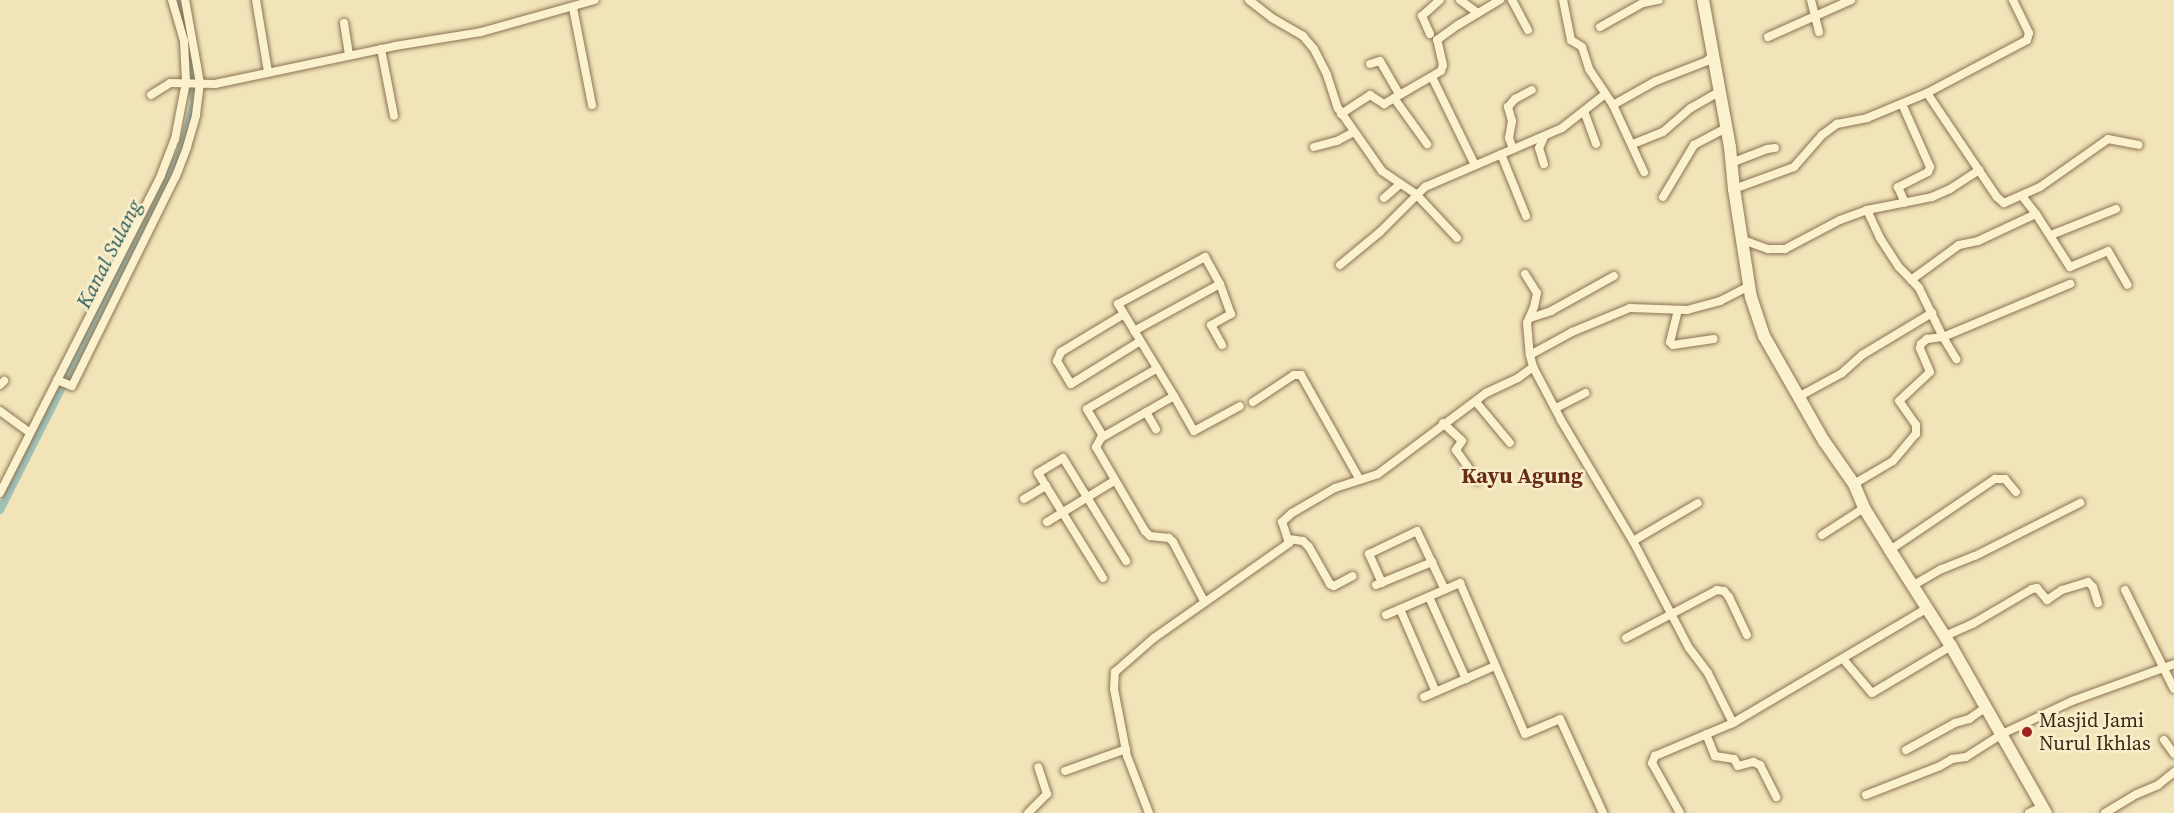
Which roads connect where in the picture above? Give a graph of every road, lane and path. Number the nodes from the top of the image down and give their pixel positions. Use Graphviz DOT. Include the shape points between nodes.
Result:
graph roads {
  1 [pos="172,0"];
  2 [pos="185,0"];
  3 [pos="256,0"];
  4 [pos="595,0"];
  5 [pos="1249,0"];
  6 [pos="1440,0"];
  7 [pos="1460,0"];
  8 [pos="1500,0"];
  9 [pos="1512,0"];
  10 [pos="1563,0"];
  11 [pos="1659,0"];
  12 [pos="1702,0"];
  13 [pos="1810,0"];
  14 [pos="1851,0"];
  15 [pos="2013,0"];
  16 [pos="573,8"];
  17 [pos="1478,13"];
  18 [pos="1815,15"];
  19 [pos="344,23"];
  20 [pos="1600,27"];
  21 [pos="1528,30"];
  22 [pos="1819,32"];
  23 [pos="1430,34"];
  24 [pos="1768,37"];
  25 [pos="381,49"];
  26 [pos="350,55"];
  27 [pos="1713,55"];
  28 [pos="1371,64"];
  29 [pos="268,72"];
  30 [pos="1432,77"];
  31 [pos="193,83"];
  32 [pos="1532,90"];
  33 [pos="1720,91"];
  34 [pos="1927,93"];
  35 [pos="151,95"];
  36 [pos="1604,95"];
  37 [pos="1397,97"];
  38 [pos="1902,104"];
  39 [pos="592,105"];
  40 [pos="1613,105"];
  41 [pos="1584,111"];
  42 [pos="1341,114"];
  43 [pos="394,116"];
  44 [pos="1726,128"];
  45 [pos="1354,132"];
  46 [pos="1544,136"];
  47 [pos="1427,144"];
  48 [pos="1596,144"];
  49 [pos="1633,144"];
  50 [pos="2138,145"];
  51 [pos="1314,147"];
  52 [pos="1775,148"];
  53 [pos="1513,149"];
  54 [pos="1501,154"];
  55 [pos="1731,163"];
  56 [pos="1544,164"];
  57 [pos="1475,165"];
  58 [pos="1979,170"];
  59 [pos="1644,172"];
  60 [pos="1400,184"];
  61 [pos="1734,189"];
  62 [pos="1416,194"];
  63 [pos="2022,196"];
  64 [pos="1663,197"];
  65 [pos="1384,198"];
  66 [pos="1905,203"];
  67 [pos="2116,209"];
  68 [pos="1867,210"];
  69 [pos="2036,214"];
  70 [pos="1526,216"];
  71 [pos="2051,234"];
  72 [pos="1457,238"];
  73 [pos="1743,240"];
  74 [pos="125,246"];
  75 [pos="137,252"];
  76 [pos="1340,265"];
  77 [pos="1525,274"];
  78 [pos="1614,276"];
  79 [pos="1911,280"];
  80 [pos="1220,284"];
  81 [pos="2070,284"];
  82 [pos="2128,285"];
  83 [pos="1749,286"];
  84 [pos="1678,310"];
  85 [pos="1932,313"];
  86 [pos="1124,314"];
  87 [pos="1530,318"];
  88 [pos="1134,332"];
  89 [pos="1943,338"];
  90 [pos="1714,339"];
  91 [pos="1139,342"];
  92 [pos="1222,345"];
  93 [pos="1530,355"];
  94 [pos="1956,359"];
  95 [pos="1533,367"];
  96 [pos="1156,369"];
  97 [pos="60,380"];
  98 [pos="1586,393"];
  99 [pos="1174,396"];
  100 [pos="1800,396"];
  101 [pos="1253,402"];
  102 [pos="1476,402"];
  103 [pos="1240,406"];
  104 [pos="1556,408"];
  105 [pos="0,411"];
  106 [pos="1146,412"];
  107 [pos="1443,423"];
  108 [pos="1156,429"];
  109 [pos="30,433"];
  110 [pos="1103,436"];
  111 [pos="1510,442"];
  112 [pos="1360,480"];
  113 [pos="1477,480"];
  114 [pos="1114,481"];
  115 [pos="1854,484"];
  116 [pos="1046,486"];
  117 [pos="2016,492"];
  118 [pos="0,493"];
  119 [pos="1087,497"];
  120 [pos="1024,499"];
  121 [pos="1698,503"];
  122 [pos="2080,503"];
  123 [pos="1864,508"];
  124 [pos="1062,513"];
  125 [pos="1047,522"];
  126 [pos="1822,535"];
  127 [pos="1289,539"];
  128 [pos="1633,541"];
  129 [pos="1890,550"];
  130 [pos="1126,561"];
  131 [pos="1432,562"];
  132 [pos="1353,576"];
  133 [pos="1103,578"];
  134 [pos="1912,586"];
  135 [pos="1445,590"];
  136 [pos="2125,590"];
  137 [pos="1428,597"];
  138 [pos="1204,602"];
  139 [pos="2098,603"];
  140 [pos="1400,609"];
  141 [pos="1926,609"];
  142 [pos="1671,614"];
  143 [pos="1386,615"];
  144 [pos="1747,635"];
  145 [pos="1626,638"];
  146 [pos="1948,641"];
  147 [pos="1844,660"];
  148 [pos="2174,664"];
  149 [pos="1495,666"];
  150 [pos="2164,668"];
  151 [pos="1466,679"];
  152 [pos="2174,689"];
  153 [pos="1436,692"];
  154 [pos="1424,697"];
  155 [pos="1986,707"];
  156 [pos="1733,723"];
  157 [pos="1706,734"];
  158 [pos="2002,734"];
  159 [pos="2164,740"];
  160 [pos="1126,749"];
  161 [pos="1906,750"];
  162 [pos="2174,754"];
  163 [pos="1038,767"];
  164 [pos="1065,771"];
  165 [pos="2174,772"];
  166 [pos="1866,795"];
  167 [pos="1776,797"];
  168 [pos="2044,810"];
  169 [pos="1028,813"];
  170 [pos="1149,813"];
  171 [pos="1603,813"];
  172 [pos="1680,813"];
  173 [pos="2029,813"];
  174 [pos="2105,813"];
  1 -- 31 [label="street"];
  2 -- 31 [label="street"];
  3 -- 29 [label="street"];
  4 -- 16 [label="street"];
  5 -- 42 [label="street" via="1303,36 1314,49"];
  6 -- 23 [label="street" via="1422,15"];
  7 -- 17 [label="street"];
  8 -- 17 [label="street"];
  9 -- 21 [label="street"];
  10 -- 36 [label="street" via="1571,40 1582,47"];
  11 -- 20 [label="street" via="1644,3"];
  12 -- 27 [label="street"];
  13 -- 18 [label="street"];
  14 -- 18 [label="street"];
  15 -- 34 [label="street" via="2029,33 2026,40"];
  16 -- 25 [label="street" via="481,32"];
  16 -- 39 [label="street"];
  17 -- 30 [label="street" via="1437,40 1443,69"];
  18 -- 22 [label="street"];
  18 -- 24 [label="street"];
  19 -- 26 [label="street"];
  25 -- 26 [label="street"];
  25 -- 43 [label="street"];
  26 -- 29 [label="street"];
  27 -- 33 [label="street"];
  27 -- 40 [label="street"];
  28 -- 37 [label="street" via="1380,62"];
  29 -- 31 [label="street" via="215,84"];
  30 -- 37 [label="street"];
  30 -- 57 [label="street"];
  31 -- 35 [label="street" via="170,83"];
  31 -- 74 [label="street" via="161,175"];
  31 -- 75 [label="street" via="196,115 183,157"];
  32 -- 53 [label="street" via="1508,107"];
  33 -- 44 [label="street"];
  33 -- 49 [label="street" via="1691,108 1663,132"];
  34 -- 38 [label="street"];
  34 -- 58 [label="street"];
  36 -- 40 [label="street"];
  36 -- 41 [label="street"];
  37 -- 42 [label="street" via="1382,104 1368,96"];
  37 -- 47 [label="street"];
  38 -- 61 [label="street" via="1868,118 1837,124 1794,167"];
  38 -- 66 [label="street" via="1930,167 1928,172 1898,186"];
  40 -- 49 [label="street"];
  41 -- 46 [label="street"];
  41 -- 48 [label="street"];
  42 -- 45 [label="street"];
  44 -- 55 [label="street"];
  44 -- 64 [label="street" via="1694,145"];
  45 -- 51 [label="street" via="1344,139"];
  45 -- 60 [label="street" via="1382,171"];
  46 -- 53 [label="street"];
  46 -- 56 [label="street" via="1539,148"];
  49 -- 59 [label="street"];
  50 -- 63 [label="street" via="2108,139"];
  52 -- 55 [label="street"];
  53 -- 54 [label="street"];
  54 -- 57 [label="street"];
  54 -- 70 [label="street"];
  55 -- 61 [label="street"];
  57 -- 62 [label="street" via="1431,183"];
  58 -- 63 [label="street" via="2001,201 2008,203"];
  58 -- 66 [label="street" via="1942,193"];
  60 -- 62 [label="street"];
  60 -- 65 [label="street"];
  61 -- 73 [label="street"];
  62 -- 72 [label="street"];
  62 -- 76 [label="street" via="1380,232"];
  63 -- 69 [label="street"];
  66 -- 68 [label="street"];
  67 -- 71 [label="street"];
  68 -- 73 [label="street" via="1785,249 1768,249"];
  68 -- 79 [label="street" via="1880,238"];
  69 -- 71 [label="street"];
  69 -- 79 [label="street" via="1978,241 1959,245"];
  71 -- 82 [label="street" via="2072,267 2108,251"];
  73 -- 83 [label="street"];
  74 -- 75 [label="street"];
  74 -- 97 [label="street"];
  75 -- 97 [label="street" via="71,385"];
  77 -- 87 [label="street" via="1537,293"];
  78 -- 87 [label="street" via="1551,311"];
  79 -- 85 [label="street"];
  80 -- 86 [label="street" via="1205,257 1119,304"];
  80 -- 88 [label="street"];
  80 -- 92 [label="street" via="1231,314 1211,325"];
  81 -- 89 [label="street"];
  83 -- 84 [label="street" via="1720,301"];
  83 -- 100 [label="street" via="1764,336"];
  84 -- 90 [label="street" via="1673,345"];
  84 -- 93 [label="street" via="1629,308"];
  85 -- 89 [label="street"];
  85 -- 100 [label="street"];
  86 -- 88 [label="street"];
  86 -- 91 [label="street" via="1061,352 1057,360 1071,384"];
  87 -- 93 [label="street" via="1526,332"];
  88 -- 91 [label="street"];
  89 -- 94 [label="street"];
  89 -- 115 [label="street" via="1927,339 1922,344 1928,377 1899,399 1916,425 1910,444 1893,461"];
  91 -- 96 [label="street"];
  93 -- 95 [label="street"];
  95 -- 102 [label="street"];
  95 -- 104 [label="street"];
  96 -- 99 [label="street"];
  96 -- 110 [label="street" via="1088,409"];
  97 -- 109 [label="street"];
  98 -- 104 [label="street"];
  99 -- 103 [label="street" via="1194,431"];
  99 -- 106 [label="street"];
  100 -- 115 [label="street" via="1824,441"];
  101 -- 112 [label="street" via="1294,375 1301,375"];
  102 -- 107 [label="street"];
  102 -- 111 [label="street"];
  104 -- 128 [label="street"];
  105 -- 109 [label="street"];
  106 -- 108 [label="street"];
  106 -- 110 [label="street"];
  107 -- 112 [label="street" via="1378,474"];
  107 -- 113 [label="street" via="1462,441 1456,450"];
  109 -- 118 [label="street"];
  110 -- 114 [label="street" via="1097,442 1096,452"];
  112 -- 127 [label="street" via="1335,488 1283,520"];
  114 -- 119 [label="street"];
  114 -- 138 [label="street" via="1145,531 1173,542"];
  115 -- 123 [label="street"];
  116 -- 119 [label="street" via="1038,473 1063,458"];
  116 -- 120 [label="street"];
  116 -- 124 [label="street"];
  117 -- 129 [label="street" via="2004,479 1995,479"];
  119 -- 124 [label="street"];
  119 -- 130 [label="street"];
  121 -- 128 [label="street"];
  122 -- 134 [label="street"];
  123 -- 126 [label="street"];
  123 -- 129 [label="street"];
  124 -- 125 [label="street"];
  124 -- 133 [label="street"];
  127 -- 132 [label="street" via="1303,541 1309,547 1330,584 1334,586"];
  127 -- 138 [label="street" via="1282,549"];
  128 -- 142 [label="street"];
  129 -- 134 [label="street"];
  131 -- 131 [label="street" via="1417,531 1369,554 1379,584"];
  131 -- 135 [label="street"];
  134 -- 141 [label="street"];
  135 -- 137 [label="street"];
  135 -- 149 [label="street" via="1460,583"];
  136 -- 150 [label="street"];
  137 -- 140 [label="street"];
  137 -- 151 [label="street"];
  138 -- 160 [label="street" via="1154,638 1114,674"];
  139 -- 146 [label="street" via="2088,582 2062,590 2047,600 2037,588 2032,589"];
  140 -- 143 [label="street"];
  140 -- 153 [label="street"];
  141 -- 146 [label="street"];
  141 -- 147 [label="street"];
  142 -- 144 [label="street" via="1712,592 1724,591"];
  142 -- 145 [label="street"];
  142 -- 156 [label="street"];
  146 -- 147 [label="street" via="1872,693"];
  146 -- 155 [label="street"];
  147 -- 156 [label="street"];
  148 -- 150 [label="street"];
  149 -- 151 [label="street"];
  149 -- 171 [label="street" via="1525,734 1560,719"];
  150 -- 152 [label="street"];
  150 -- 158 [label="street" via="2072,701"];
  151 -- 153 [label="street"];
  153 -- 154 [label="street"];
  155 -- 158 [label="street"];
  155 -- 161 [label="street"];
  156 -- 157 [label="street"];
  157 -- 167 [label="street" via="1720,759 1734,759 1738,766 1758,763"];
  157 -- 172 [label="street" via="1653,759"];
  158 -- 166 [label="street" via="1966,757 1952,759"];
  158 -- 168 [label="street"];
  159 -- 162 [label="street"];
  160 -- 164 [label="street"];
  160 -- 170 [label="street"];
  163 -- 169 [label="street" via="1047,794"];
  165 -- 174 [label="street" via="2158,785"];
  168 -- 173 [label="street"];
}
